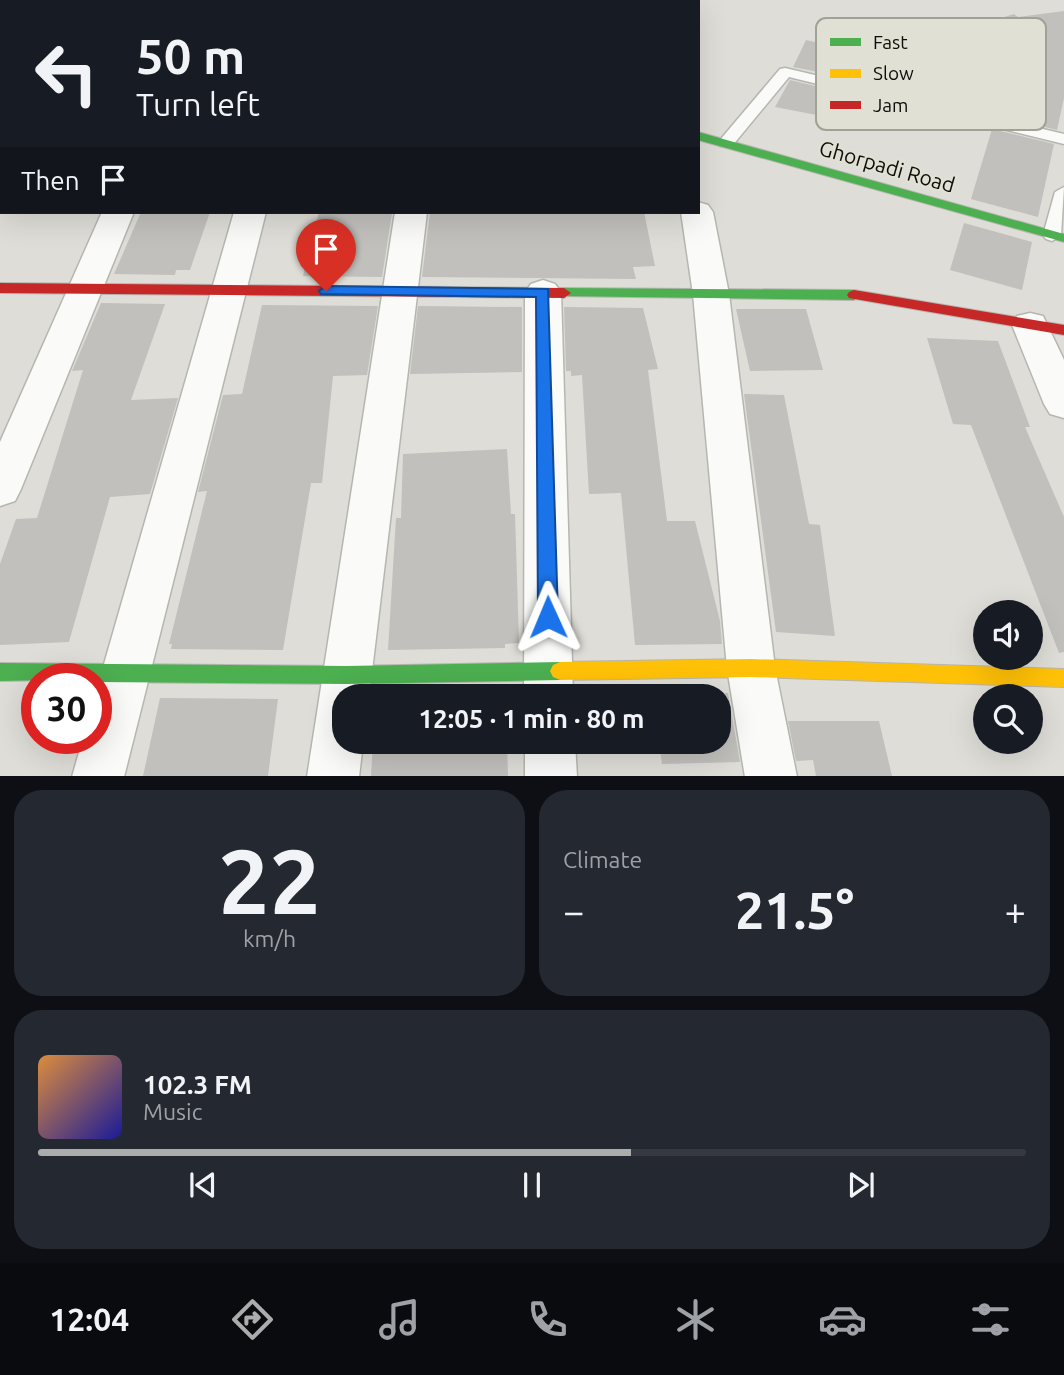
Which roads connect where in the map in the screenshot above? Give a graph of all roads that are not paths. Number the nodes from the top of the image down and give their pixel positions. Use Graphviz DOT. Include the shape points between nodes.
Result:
graph roads {
  1 [pos="816,79"];
  2 [pos="1027,130"];
  3 [pos="700,136"];
  4 [pos="1064,139"];
  5 [pos="726,143"];
  6 [pos="1064,192"];
  7 [pos="117,214"];
  8 [pos="249,214"];
  9 [pos="411,214"];
  10 [pos="697,214"];
  11 [pos="1058,237"];
  12 [pos="0,288"];
  13 [pos="85,288"];
  14 [pos="229,290"];
  15 [pos="400,291"];
  16 [pos="543,292"];
  17 [pos="711,294"];
  18 [pos="1047,327"];
  19 [pos="1064,404"];
  20 [pos="0,489"];
  21 [pos="751,668"];
  22 [pos="0,672"];
  23 [pos="125,673"];
  24 [pos="347,675"];
  25 [pos="1064,678"];
  26 [pos="549,684"];
  27 [pos="550,754"];
  28 [pos="97,776"];
  29 [pos="333,776"];
  30 [pos="551,776"];
  31 [pos="771,776"];
  1 -- 5 [label="lane" via="785,72"];
  2 -- 4 [label="lane"];
  3 -- 5 [label="street, Ghorpadi Road"];
  5 -- 11 [label="street, Ghorpadi Road"];
  6 -- 11 [label="lane"];
  7 -- 13 [label="street"];
  8 -- 14 [label="street"];
  9 -- 15 [label="street"];
  10 -- 17 [label="street"];
  12 -- 13 [label="street"];
  13 -- 14 [label="street"];
  13 -- 20 [label="street"];
  14 -- 15 [label="street"];
  14 -- 23 [label="street"];
  15 -- 16 [label="street"];
  15 -- 24 [label="street"];
  16 -- 17 [label="street"];
  16 -- 26 [label="street"];
  17 -- 18 [label="street" via="853,295"];
  17 -- 21 [label="street"];
  18 -- 19 [label="street"];
  21 -- 25 [label="street"];
  21 -- 26 [label="street"];
  21 -- 31 [label="street"];
  22 -- 23 [label="street"];
  23 -- 24 [label="street"];
  23 -- 28 [label="street"];
  24 -- 26 [label="street"];
  24 -- 29 [label="street"];
  27 -- 30 [label="street"];
}
